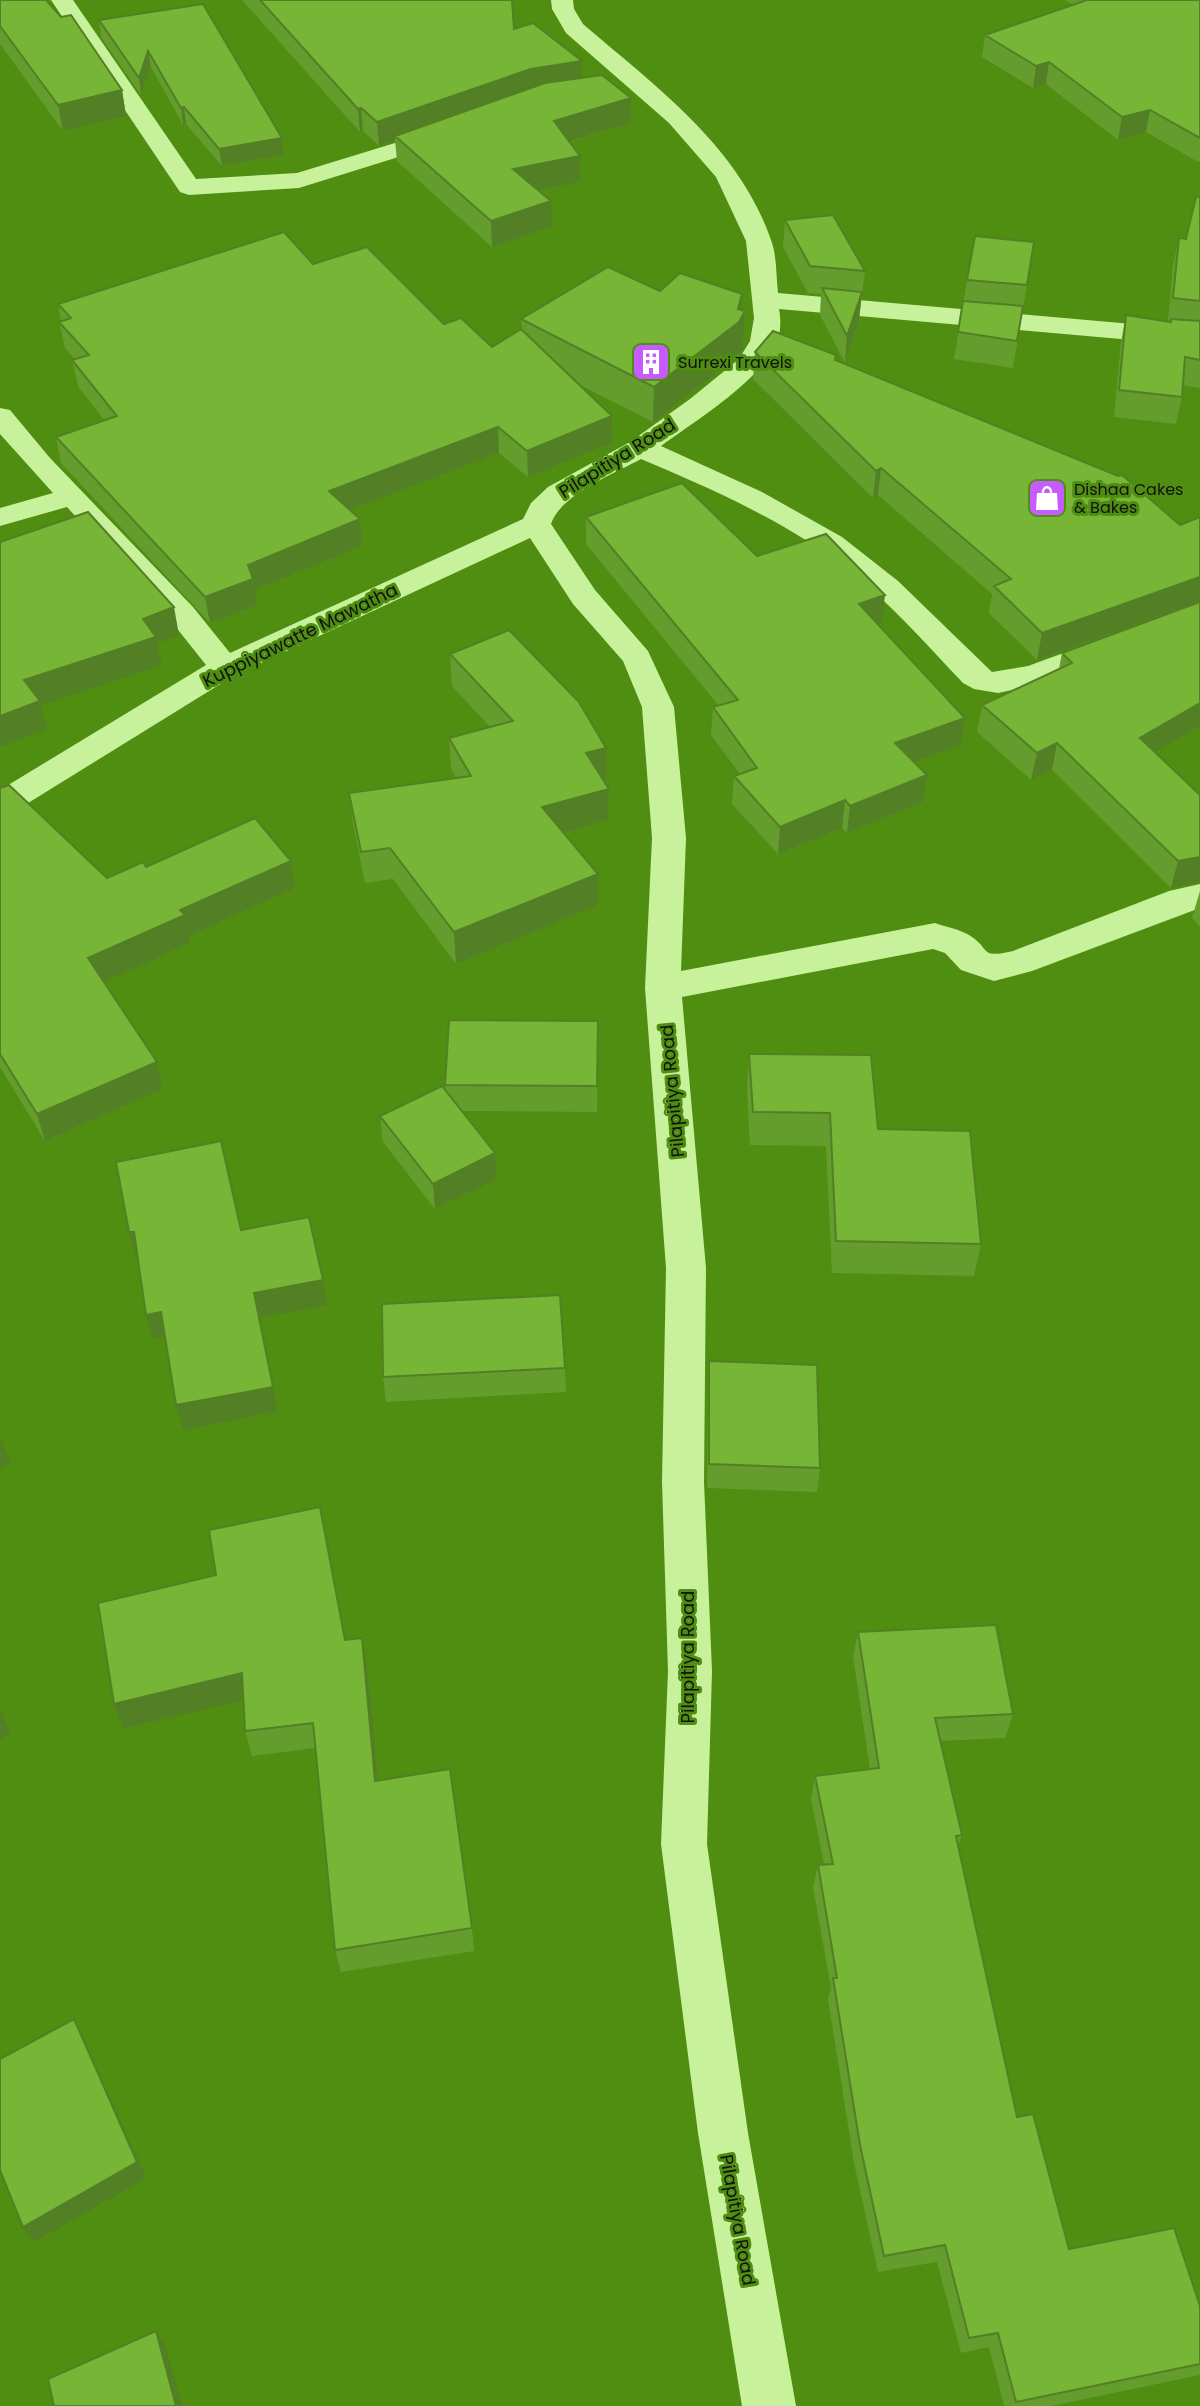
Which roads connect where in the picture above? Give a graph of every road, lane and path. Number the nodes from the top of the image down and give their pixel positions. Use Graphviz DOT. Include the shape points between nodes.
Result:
graph roads {
  1 [pos="62,0"];
  2 [pos="562,0"];
  3 [pos="466,127"];
  4 [pos="767,300"];
  5 [pos="1200,338"];
  6 [pos="0,416"];
  7 [pos="640,448"];
  8 [pos="72,496"];
  9 [pos="0,517"];
  10 [pos="536,524"];
  11 [pos="1200,613"];
  12 [pos="224,668"];
  13 [pos="0,805"];
  14 [pos="1200,896"];
  15 [pos="663,988"];
  16 [pos="769,2406"];
  1 -- 3 [label="street" via="189,187 299,180"];
  2 -- 4 [label="street, Pilapitiya Road" via="574,28 628,87 696,136 727,175 759,241"];
  4 -- 5 [label="street"];
  4 -- 7 [label="street, Pilapitiya Road" via="764,341 749,364"];
  6 -- 8 [label="street"];
  7 -- 10 [label="street, Pilapitiya Road" via="558,493 541,509"];
  7 -- 11 [label="street" via="713,479 824,538 905,604 985,682 1035,675"];
  8 -- 9 [label="street"];
  8 -- 12 [label="street" via="189,622"];
  10 -- 12 [label="street, Kuppiyawatte Mawatha"];
  10 -- 15 [label="street, Pilapitiya Road" via="584,597 637,658 658,707 669,838"];
  12 -- 13 [label="street, Kuppiyawatte Mawatha"];
  14 -- 15 [label="street" via="994,968 973,961 957,944 934,936"];
  15 -- 16 [label="street, Pilapitiya Road" via="686,1268 683,1482 690,1671 684,1844 723,2133"];
}
